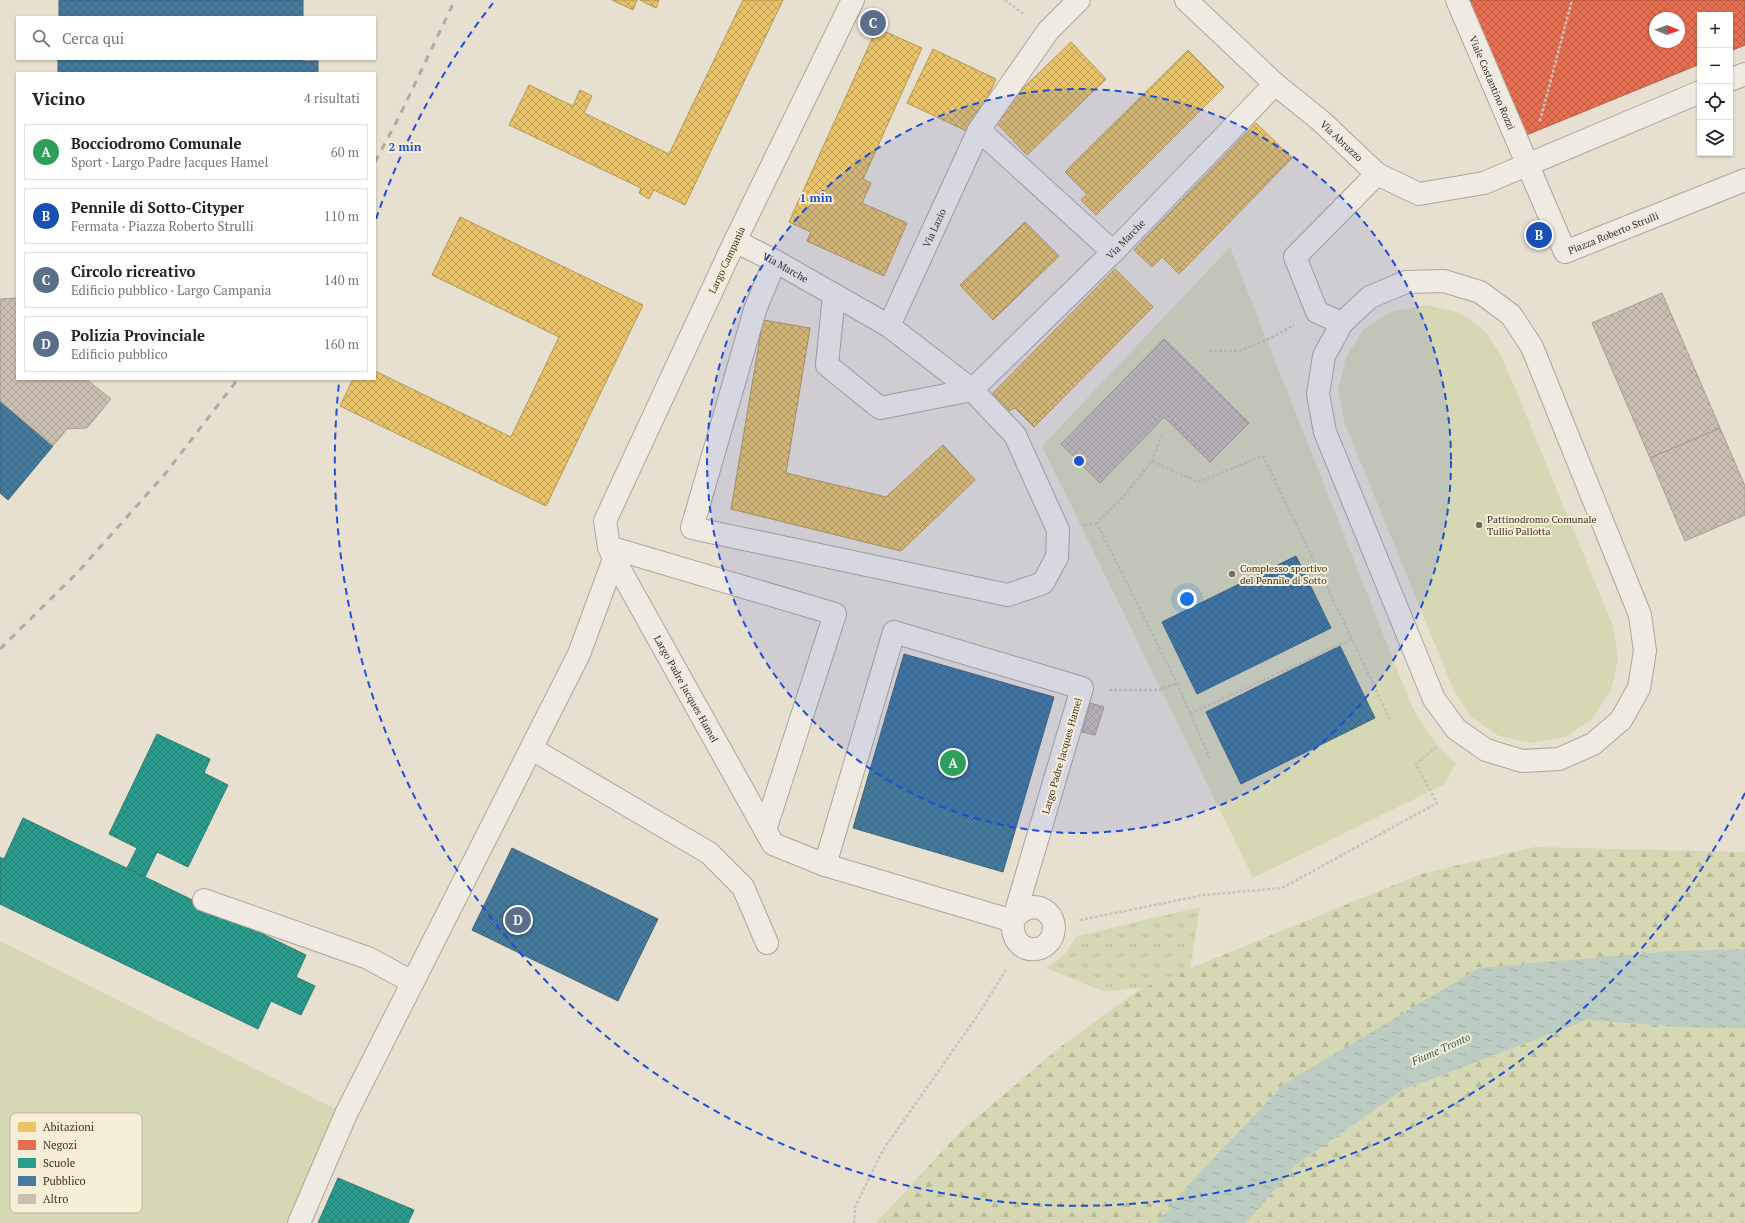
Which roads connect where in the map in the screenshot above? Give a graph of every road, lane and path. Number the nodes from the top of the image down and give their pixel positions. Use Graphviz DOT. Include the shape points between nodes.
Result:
graph roads {
  1 [pos="853,0"];
  2 [pos="1079,0"];
  3 [pos="1186,0"];
  4 [pos="1457,0"];
  5 [pos="1572,0"];
  6 [pos="1745,74"];
  7 [pos="1733,79"];
  8 [pos="1275,84"];
  9 [pos="1697,93"];
  10 [pos="979,130"];
  11 [pos="1528,164"];
  12 [pos="1378,174"];
  13 [pos="1745,180"];
  14 [pos="735,241"];
  15 [pos="1112,252"];
  16 [pos="775,261"];
  17 [pos="834,295"];
  18 [pos="1317,312"];
  19 [pos="1342,323"];
  20 [pos="889,326"];
  21 [pos="1209,351"];
  22 [pos="972,390"];
  23 [pos="1163,432"];
  24 [pos="1152,461"];
  25 [pos="605,521"];
  26 [pos="611,553"];
  27 [pos="1352,639"];
  28 [pos="1177,684"];
  29 [pos="1082,688"];
  30 [pos="1190,714"];
  31 [pos="1390,720"];
  32 [pos="1456,729"];
  33 [pos="532,749"];
  34 [pos="1210,759"];
  35 [pos="765,830"];
  36 [pos="825,865"];
  37 [pos="204,900"];
  38 [pos="1014,921"];
  39 [pos="1054,925"];
  40 [pos="767,943"];
  41 [pos="1021,946"];
  42 [pos="412,982"];
  43 [pos="299,1223"];
  44 [pos="854,1223"];
  1 -- 14 [label="street, Largo Campania"];
  2 -- 10 [label="street, Via Lazio" via="1048,31"];
  3 -- 8 [label="street, Via Abruzzo"];
  4 -- 11 [label="street, Viale Costantino Rozzi"];
  5 -- 11 [label="path"];
  6 -- 7 [label="street"];
  8 -- 12 [label="street, Via Abruzzo" via="1321,121"];
  8 -- 15 [label="street, Via Marche"];
  9 -- 11 [label="street"];
  10 -- 15 [label="street"];
  10 -- 20 [label="street, Via Lazio"];
  11 -- 12 [label="street, Via Abruzzo" via="1484,184 1419,194"];
  11 -- 13 [label="street, Piazza Roberto Strulli" via="1565,252"];
  12 -- 18 [label="street" via="1295,257"];
  14 -- 16 [label="street, Via Marche"];
  14 -- 25 [label="street, Largo Campania"];
  15 -- 22 [label="street, Via Marche"];
  16 -- 17 [label="street, Via Marche"];
  16 -- 22 [label="street" via="755,310 692,528 1008,595 1043,583 1057,557 1058,530 1015,435"];
  17 -- 20 [label="street, Via Marche"];
  17 -- 22 [label="street" via="827,365 880,408"];
  18 -- 19 [label="street"];
  18 -- 21 [label="path" via="1267,340 1240,351"];
  19 -- 32 [label="street" via="1324,356 1318,394 1325,432 1434,699"];
  19 -- 32 [label="street" via="1370,297 1406,282 1444,281 1480,292 1511,315 1532,347 1640,615 1645,651 1639,688 1621,720 1593,744 1558,759 1522,761 1486,750"];
  20 -- 22 [label="street, Via Marche"];
  23 -- 24 [label="path"];
  24 -- 27 [label="path" via="1198,482 1263,456"];
  24 -- 28 [label="path" via="1123,497 1097,523"];
  25 -- 26 [label="street, Largo Padre Jacques Hamel"];
  26 -- 33 [label="street" via="579,654"];
  26 -- 35 [label="street, Largo Padre Jacques Hamel"];
  26 -- 35 [label="street" via="835,614"];
  27 -- 30 [label="path"];
  27 -- 31 [label="path"];
  28 -- 29 [label="path" via="1159,690"];
  28 -- 30 [label="path"];
  29 -- 36 [label="street, Largo Padre Jacques Hamel" via="894,632"];
  29 -- 38 [label="street, Largo Padre Jacques Hamel"];
  30 -- 34 [label="path"];
  32 -- 39 [label="path" via="1416,764 1437,803 1282,888 1204,895"];
  33 -- 40 [label="street" via="709,853 743,887"];
  33 -- 42 [label="street"];
  35 -- 36 [label="street, Largo Padre Jacques Hamel" via="773,844"];
  36 -- 38 [label="street, Largo Padre Jacques Hamel"];
  37 -- 42 [label="street" via="368,958"];
  38 -- 39 [label="street" via="1017,914 1032,907 1046,911"];
  38 -- 41 [label="street, Largo Padre Jacques Hamel" via="1012,930"];
  39 -- 41 [label="street" via="1054,934 1042,947 1029,949"];
  41 -- 44 [label="path" via="978,1015 883,1150 855,1207"];
  42 -- 43 [label="street" via="346,1114"];
}
